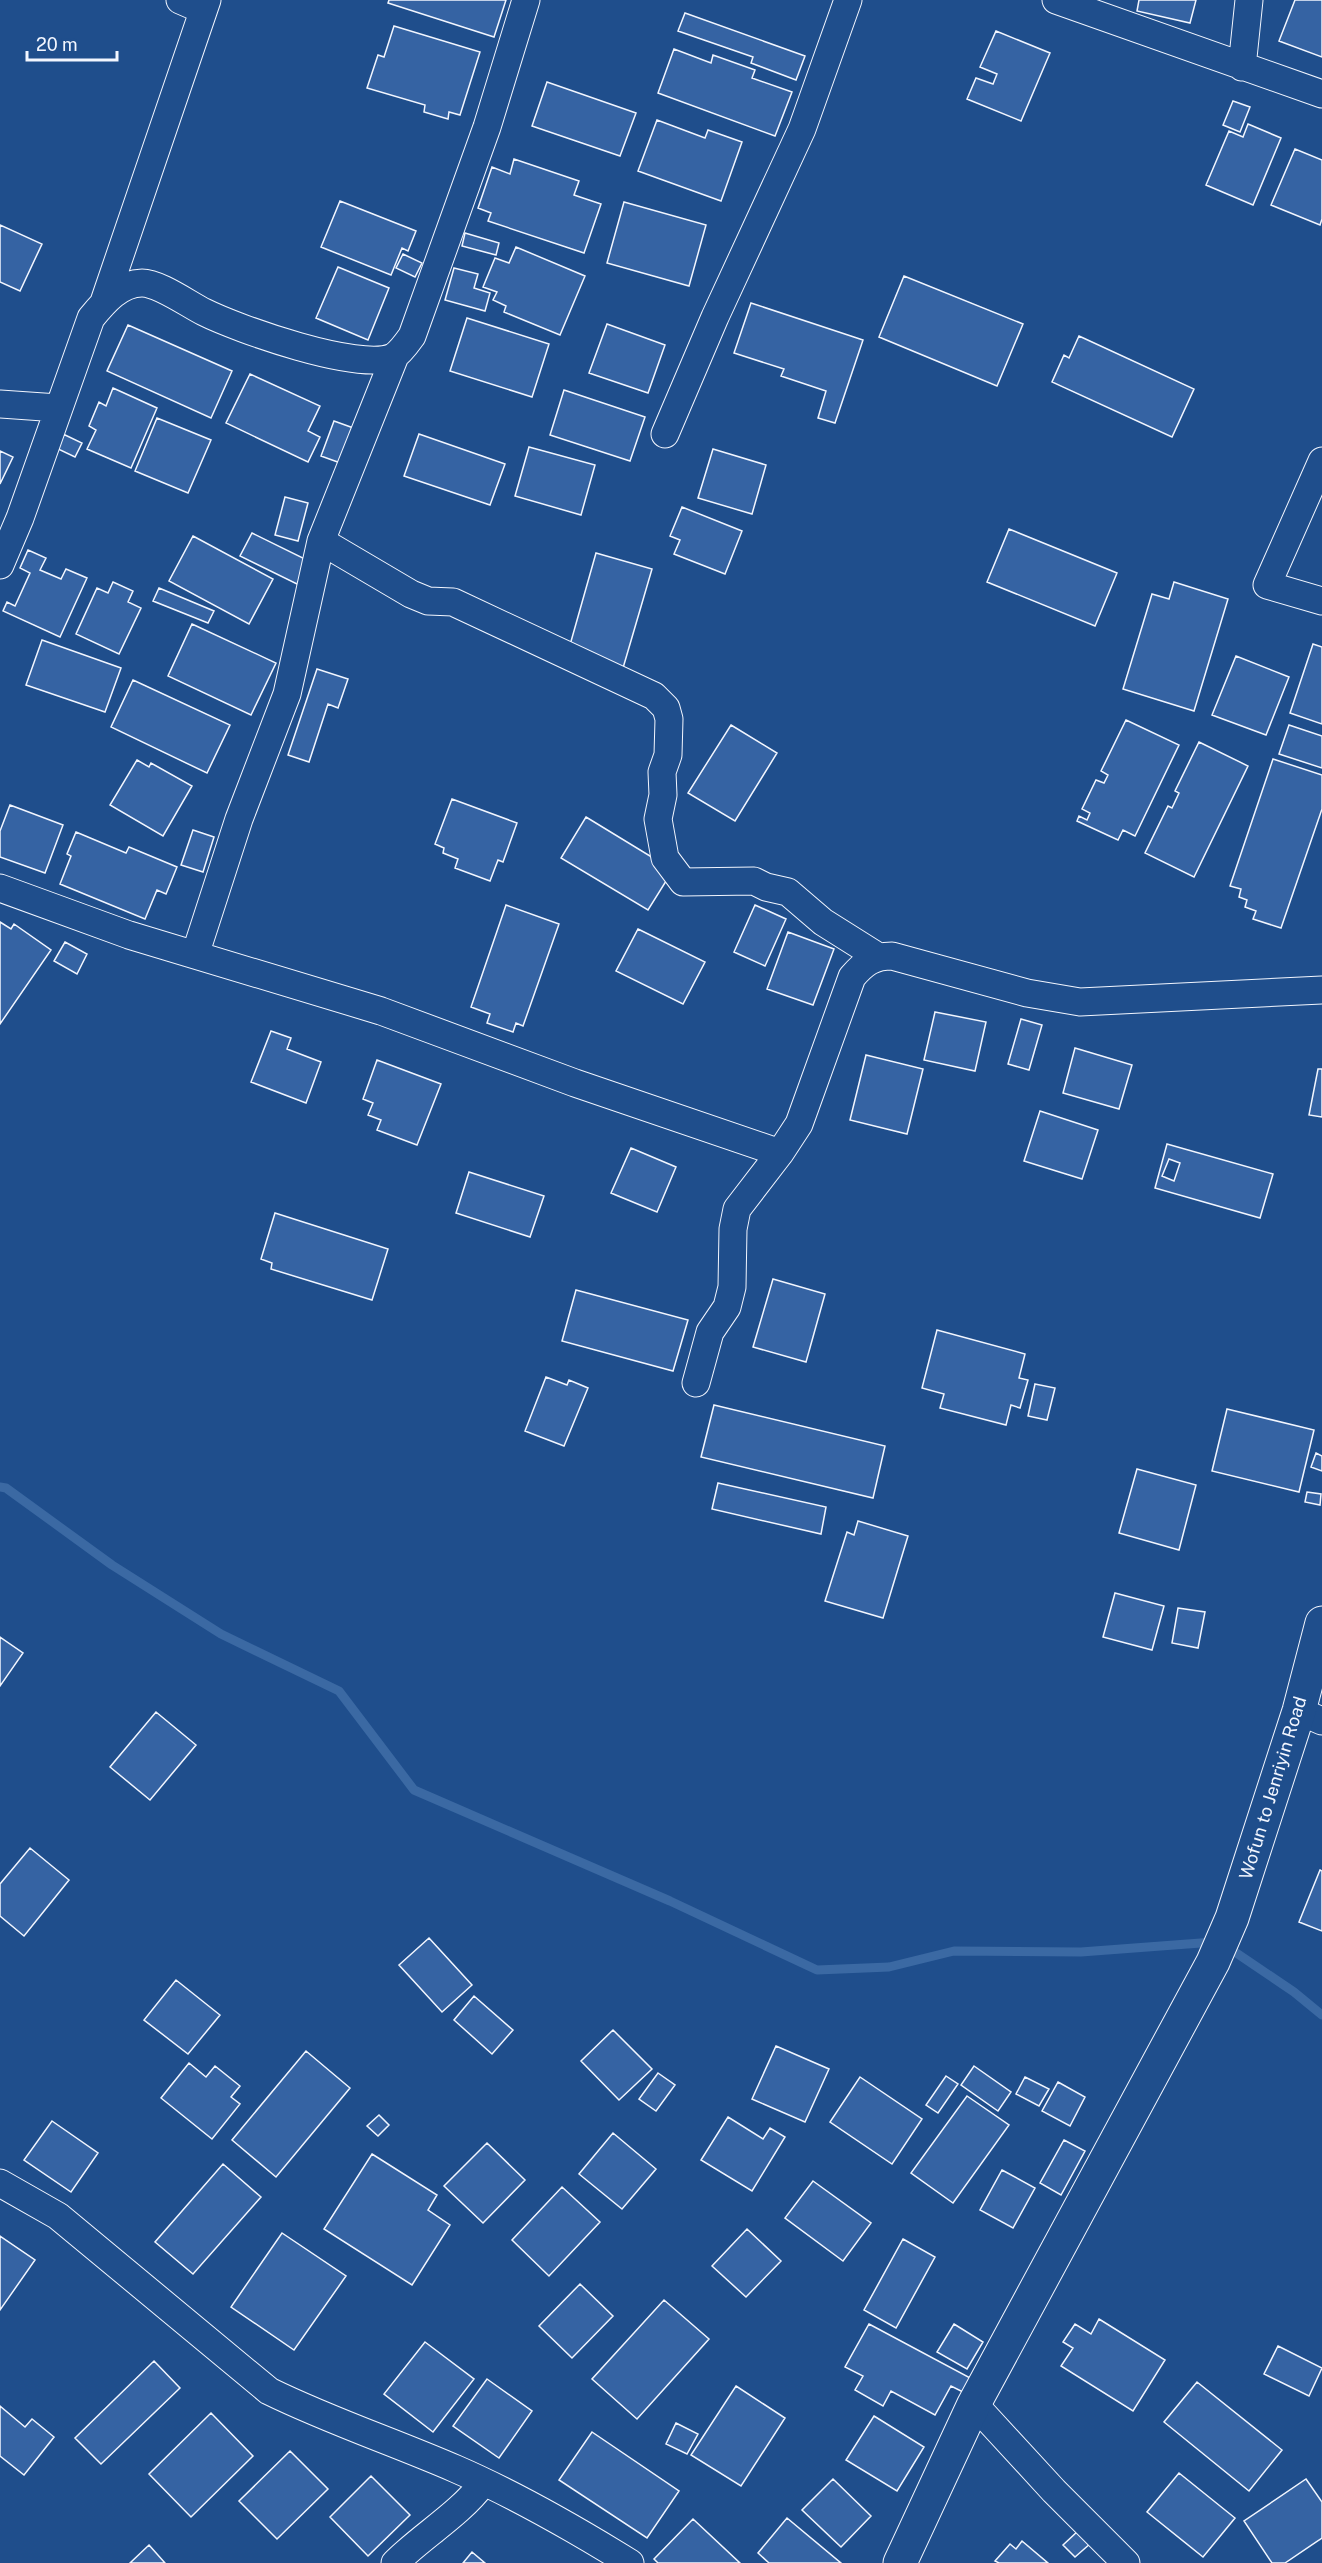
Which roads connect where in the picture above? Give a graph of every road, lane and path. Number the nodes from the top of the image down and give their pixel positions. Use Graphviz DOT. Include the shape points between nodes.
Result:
graph roads {
  1 [pos="526,0"];
  2 [pos="848,0"];
  3 [pos="1056,0"];
  4 [pos="1249,0"];
  5 [pos="197,3"];
  6 [pos="1242,67"];
  7 [pos="1322,94"];
  8 [pos="104,302"];
  9 [pos="395,356"];
  10 [pos="0,404"];
  11 [pos="58,408"];
  12 [pos="665,434"];
  13 [pos="1322,461"];
  14 [pos="321,541"];
  15 [pos="0,565"];
  16 [pos="1322,601"];
  17 [pos="0,888"];
  18 [pos="195,955"];
  19 [pos="877,956"];
  20 [pos="1322,990"];
  21 [pos="780,1153"];
  22 [pos="696,1383"];
  23 [pos="1322,1623"];
  24 [pos="1310,1716"];
  25 [pos="0,2183"];
  26 [pos="974,2404"];
  27 [pos="483,2482"];
  28 [pos="395,2563"];
  29 [pos="630,2563"];
  30 [pos="900,2563"];
  31 [pos="1126,2563"];
  1 -- 9 [label="street" via="487,127 412,336"];
  2 -- 12 [label="street" via="802,129"];
  3 -- 6 [label="street"];
  4 -- 6 [label="street"];
  5 -- 8 [label="street"];
  6 -- 7 [label="street"];
  8 -- 9 [label="street" via="130,284 144,282 257,334 355,359"];
  8 -- 11 [label="street" via="91,318"];
  9 -- 14 [label="street"];
  10 -- 11 [label="street"];
  11 -- 15 [label="street"];
  13 -- 16 [label="street" via="1267,585"];
  14 -- 18 [label="street" via="287,694 239,819"];
  14 -- 19 [label="street" via="411,594 428,601 453,602 654,696 666,708 669,719 658,819 665,858 683,882 754,881 788,892 823,922"];
  17 -- 18 [label="street"];
  18 -- 21 [label="street" via="381,1011"];
  19 -- 20 [label="street" via="892,956 1027,993 1080,1002"];
  19 -- 21 [label="street" via="852,977 799,1124"];
  21 -- 22 [label="street" via="737,1209 732,1287 727,1307 710,1332"];
  23 -- 24 [label="street, Wofun to Jenriyin Road"];
  24 -- 26 [label="street, Wofun to Jenriyin Road" via="1213,1962"];
  25 -- 27 [label="street" via="58,2216 269,2391"];
  26 -- 30 [label="street, Wofun to Jenriyin Road"];
  26 -- 31 [label="street"];
  27 -- 28 [label="street" via="469,2502"];
  27 -- 29 [label="street" via="586,2535"];
}
